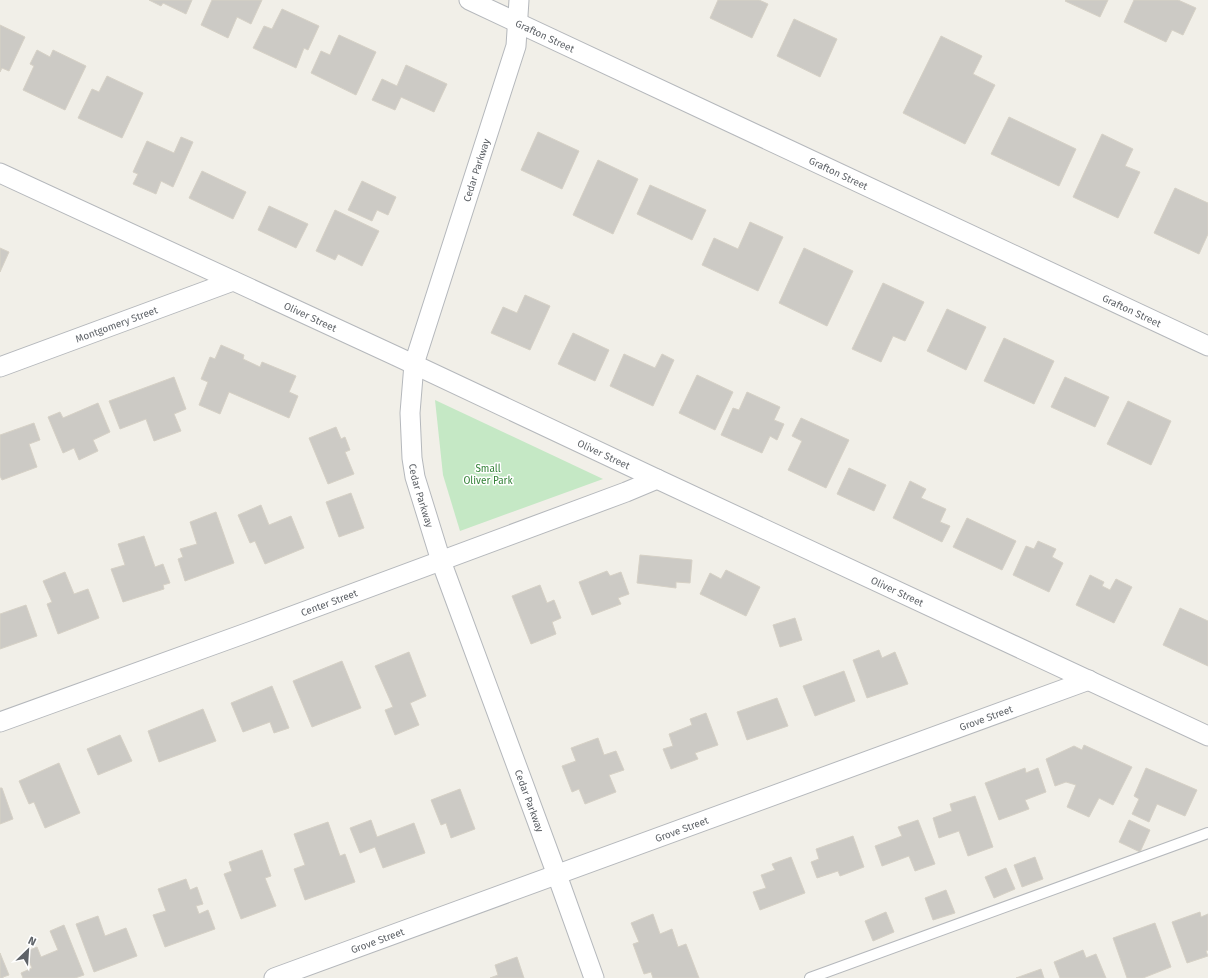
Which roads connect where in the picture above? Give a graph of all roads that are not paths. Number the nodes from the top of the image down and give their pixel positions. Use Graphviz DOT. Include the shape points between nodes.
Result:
graph roads {
  1 [pos="469,0"];
  2 [pos="519,0"];
  3 [pos="518,23"];
  4 [pos="0,173"];
  5 [pos="233,280"];
  6 [pos="1208,346"];
  7 [pos="414,364"];
  8 [pos="0,367"];
  9 [pos="657,479"];
  10 [pos="441,561"];
  11 [pos="1089,680"];
  12 [pos="0,722"];
  13 [pos="1208,736"];
  14 [pos="1208,833"];
  15 [pos="558,875"];
  16 [pos="274,978"];
  17 [pos="594,978"];
  18 [pos="810,978"];
  1 -- 3 [label="street, Grafton Street"];
  2 -- 3 [label="street, Cedar Parkway"];
  3 -- 6 [label="street, Grafton Street"];
  3 -- 7 [label="street, Cedar Parkway" via="516,46"];
  4 -- 5 [label="street, Oliver Street"];
  5 -- 7 [label="street, Oliver Street"];
  5 -- 8 [label="street, Montgomery Street"];
  7 -- 9 [label="street, Oliver Street"];
  7 -- 10 [label="street, Cedar Parkway" via="410,413 412,458 415,477"];
  9 -- 10 [label="street, Center Street"];
  9 -- 11 [label="street, Oliver Street"];
  10 -- 12 [label="street, Center Street"];
  10 -- 15 [label="street, Cedar Parkway"];
  11 -- 13 [label="street, Oliver Street"];
  11 -- 15 [label="street, Grove Street"];
  14 -- 18 [label="lane"];
  15 -- 16 [label="street, Grove Street"];
  15 -- 17 [label="street, Cedar Parkway"];
}
